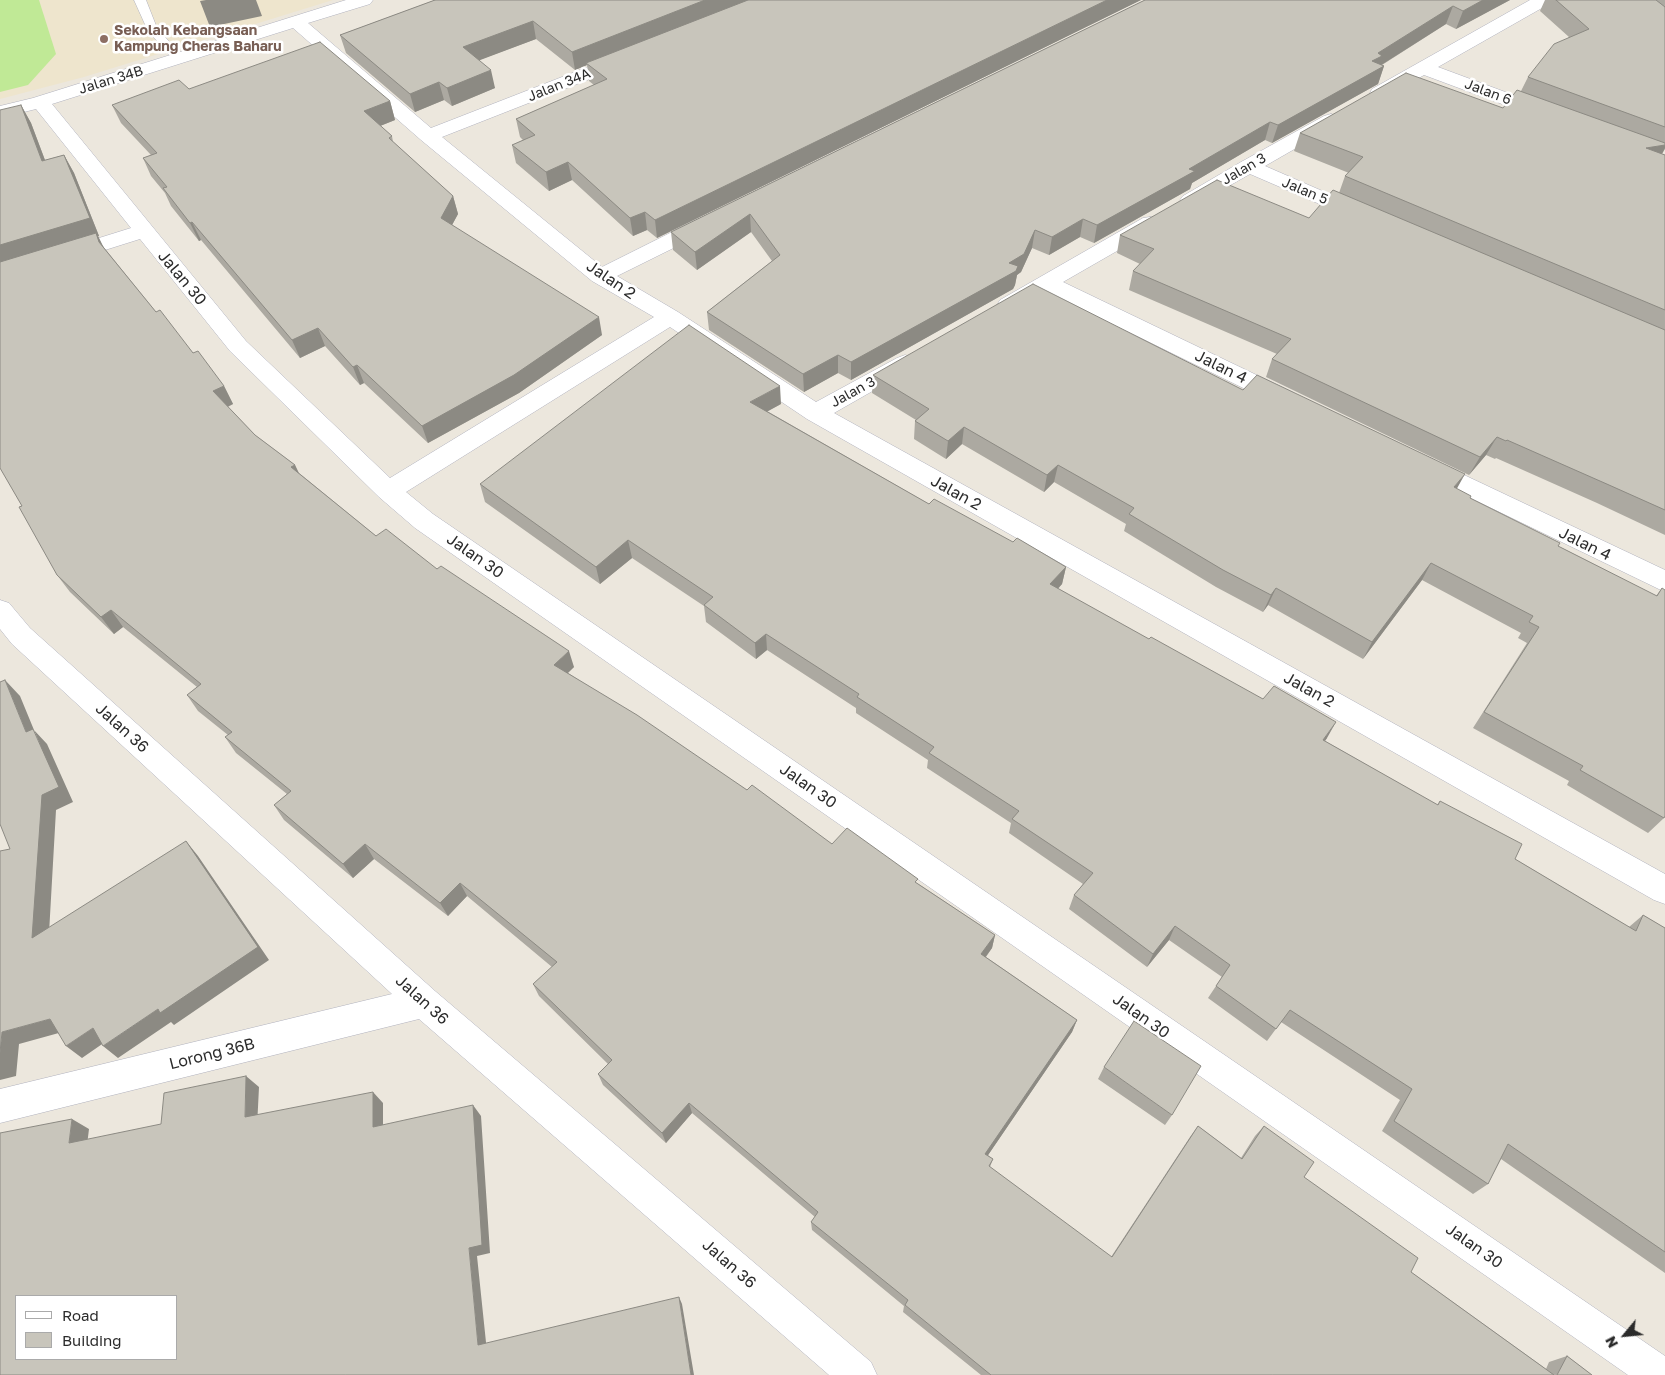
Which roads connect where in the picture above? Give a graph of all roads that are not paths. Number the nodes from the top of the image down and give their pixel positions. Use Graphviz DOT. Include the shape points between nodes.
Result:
graph roads {
  1 [pos="140,0"];
  2 [pos="364,0"];
  3 [pos="1543,0"];
  4 [pos="296,22"];
  5 [pos="637,54"];
  6 [pos="178,59"];
  7 [pos="1423,68"];
  8 [pos="40,102"];
  9 [pos="0,112"];
  10 [pos="1563,120"];
  11 [pos="428,136"];
  12 [pos="1248,166"];
  13 [pos="724,214"];
  14 [pos="1375,221"];
  15 [pos="143,231"];
  16 [pos="0,276"];
  17 [pos="600,276"];
  18 [pos="1047,283"];
  19 [pos="995,312"];
  20 [pos="670,317"];
  21 [pos="918,355"];
  22 [pos="1307,409"];
  23 [pos="814,413"];
  24 [pos="1405,456"];
  25 [pos="388,491"];
  26 [pos="1665,582"];
  27 [pos="0,610"];
  28 [pos="1665,890"];
  29 [pos="424,1002"];
  30 [pos="0,1106"];
  31 [pos="858,1375"];
  32 [pos="1660,1375"];
  1 -- 6 [label="lane" via="152,29"];
  2 -- 4 [label="street, Jalan 34B"];
  3 -- 7 [label="street, Jalan 3"];
  4 -- 6 [label="street, Jalan 34B"];
  4 -- 11 [label="street, Jalan 2"];
  5 -- 11 [label="street, Jalan 34A"];
  6 -- 8 [label="street, Jalan 34B"];
  7 -- 10 [label="street, Jalan 6"];
  7 -- 12 [label="street, Jalan 3"];
  8 -- 9 [label="street, Jalan 34B"];
  8 -- 15 [label="street, Jalan 30"];
  11 -- 17 [label="street, Jalan 2"];
  12 -- 14 [label="street, Jalan 5"];
  12 -- 18 [label="street, Jalan 3"];
  13 -- 17 [label="street"];
  15 -- 16 [label="street"];
  15 -- 25 [label="street, Jalan 30" via="238,346"];
  17 -- 20 [label="street, Jalan 2"];
  18 -- 19 [label="street, Jalan 3"];
  18 -- 22 [label="street, Jalan 4"];
  20 -- 23 [label="street, Jalan 2"];
  20 -- 25 [label="street"];
  21 -- 23 [label="street, Jalan 3"];
  23 -- 28 [label="street, Jalan 2"];
  24 -- 26 [label="street, Jalan 4"];
  25 -- 32 [label="street, Jalan 30" via="424,521"];
  27 -- 29 [label="street, Jalan 36" via="21,636"];
  29 -- 30 [label="street, Lorong 36B"];
  29 -- 31 [label="street, Jalan 36"];
}
